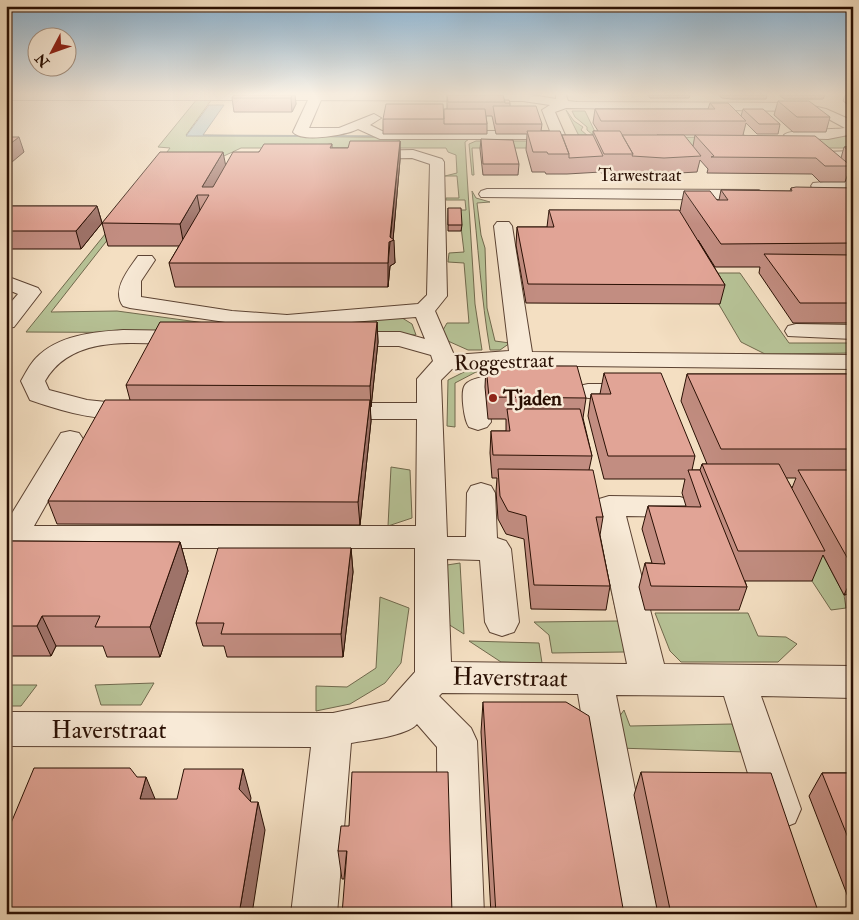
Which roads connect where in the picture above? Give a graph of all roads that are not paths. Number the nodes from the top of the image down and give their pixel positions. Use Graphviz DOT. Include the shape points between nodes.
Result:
graph roads {
  1 [pos="346,155"];
  2 [pos="853,155"];
  3 [pos="853,180"];
  4 [pos="853,186"];
  5 [pos="487,194"];
  6 [pos="776,195"];
  7 [pos="804,195"];
  8 [pos="830,195"];
  9 [pos="853,195"];
  10 [pos="510,233"];
  11 [pos="145,260"];
  12 [pos="6,282"];
  13 [pos="424,310"];
  14 [pos="6,322"];
  15 [pos="796,332"];
  16 [pos="853,332"];
  17 [pos="443,357"];
  18 [pos="522,358"];
  19 [pos="580,359"];
  20 [pos="814,362"];
  21 [pos="853,362"];
  22 [pos="552,374"];
  23 [pos="831,387"];
  24 [pos="661,391"];
  25 [pos="430,410"];
  26 [pos="163,411"];
  27 [pos="311,411"];
  28 [pos="478,422"];
  29 [pos="70,439"];
  30 [pos="481,493"];
  31 [pos="680,507"];
  32 [pos="431,543"];
  33 [pos="482,549"];
  34 [pos="502,622"];
  35 [pos="594,679"];
  36 [pos="649,679"];
  37 [pos="737,680"];
  38 [pos="853,682"];
  39 [pos="424,687"];
  40 [pos="6,729"];
  41 [pos="333,730"];
  42 [pos="793,845"];
  43 [pos="314,914"];
  44 [pos="462,914"];
  45 [pos="637,914"];
  1 -- 13 [label="street" via="413,154 437,162 437,296"];
  2 -- 3 [label="street" via="824,156"];
  4 -- 8 [label="street" via="819,186"];
  5 -- 6 [label="street, Tarwestraat"];
  7 -- 8 [label="street"];
  8 -- 9 [label="street"];
  10 -- 18 [label="street"];
  11 -- 13 [label="street" via="131,281 130,302 232,317 287,321"];
  12 -- 14 [label="street" via="31,292"];
  13 -- 17 [label="street"];
  15 -- 16 [label="street"];
  17 -- 18 [label="street, Roggestraat"];
  17 -- 25 [label="street, Roggestraat" via="429,379"];
  17 -- 26 [label="street" via="400,339 99,338 76,342 38,367 33,381 39,395 62,404 104,411"];
  18 -- 22 [label="street, Roggestraat"];
  19 -- 20 [label="street, Roggestraat"];
  19 -- 22 [label="street, Roggestraat"];
  19 -- 24 [label="street" via="591,402"];
  20 -- 21 [label="street, Roggestraat"];
  20 -- 23 [label="street"];
  22 -- 28 [label="street" via="483,384 475,388"];
  25 -- 27 [label="street"];
  25 -- 32 [label="street, Roggestraat"];
  29 -- 32 [label="street" via="13,537"];
  30 -- 33 [label="street"];
  31 -- 36 [label="street" via="609,506"];
  32 -- 33 [label="street"];
  32 -- 39 [label="street, Roggestraat"];
  33 -- 34 [label="street" via="495,549"];
  35 -- 36 [label="street, Haverstraat"];
  35 -- 39 [label="street, Haverstraat"];
  35 -- 45 [label="street"];
  36 -- 37 [label="street, Haverstraat"];
  37 -- 38 [label="street, Haverstraat"];
  37 -- 42 [label="street"];
  39 -- 41 [label="street, Haverstraat" via="400,716"];
  39 -- 44 [label="street" via="457,741"];
  40 -- 41 [label="street, Haverstraat"];
  41 -- 43 [label="street"];
}
